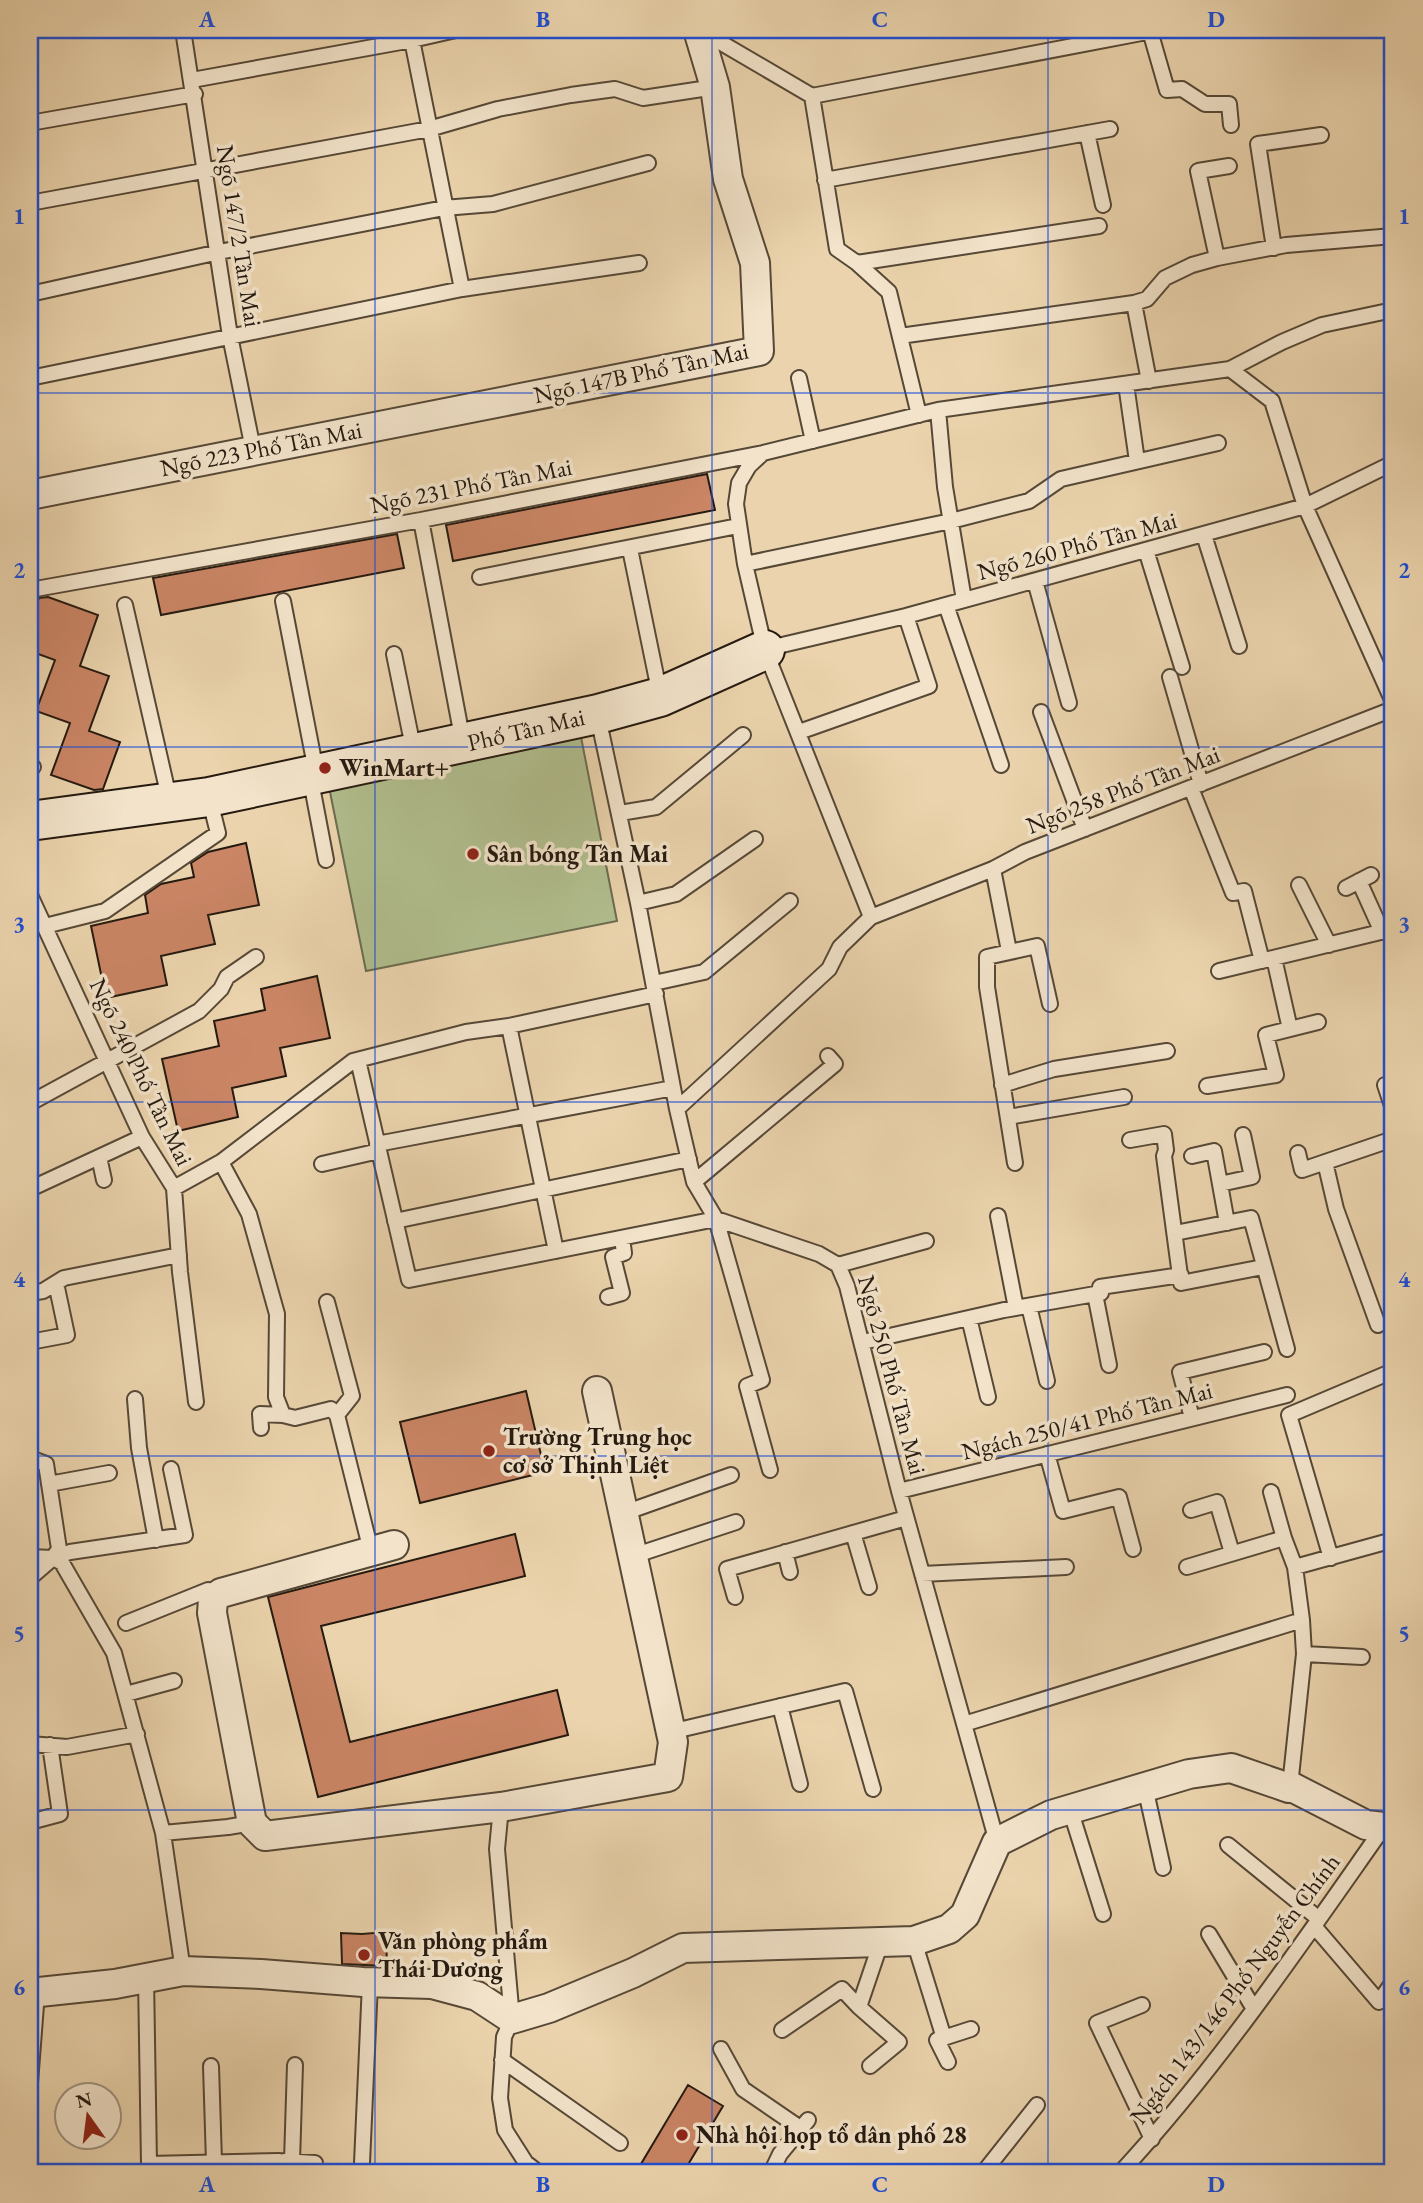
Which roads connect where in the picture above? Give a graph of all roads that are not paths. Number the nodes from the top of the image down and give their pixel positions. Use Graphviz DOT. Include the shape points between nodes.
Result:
graph roads {
  1 [pos="183,30"];
  2 [pos="456,30"];
  3 [pos="467,30"];
  4 [pos="476,30"];
  5 [pos="698,30"];
  6 [pos="1153,30"];
  7 [pos="1126,32"];
  8 [pos="411,35"];
  9 [pos="193,87"];
  10 [pos="715,87"];
  11 [pos="811,96"];
  12 [pos="30,123"];
  13 [pos="1231,125"];
  14 [pos="429,129"];
  15 [pos="1110,129"];
  16 [pos="1087,133"];
  17 [pos="1321,135"];
  18 [pos="648,163"];
  19 [pos="1229,166"];
  20 [pos="205,171"];
  21 [pos="825,180"];
  22 [pos="30,203"];
  23 [pos="1103,205"];
  24 [pos="444,208"];
  25 [pos="1099,226"];
  26 [pos="1393,236"];
  27 [pos="1274,248"];
  28 [pos="219,252"];
  29 [pos="1217,258"];
  30 [pos="639,263"];
  31 [pos="857,263"];
  32 [pos="462,289"];
  33 [pos="30,294"];
  34 [pos="1134,303"];
  35 [pos="1393,310"];
  36 [pos="230,336"];
  37 [pos="900,336"];
  38 [pos="1230,369"];
  39 [pos="30,378"];
  40 [pos="799,378"];
  41 [pos="1149,381"];
  42 [pos="1126,384"];
  43 [pos="493,405"];
  44 [pos="938,410"];
  45 [pos="919,415"];
  46 [pos="813,441"];
  47 [pos="1218,443"];
  48 [pos="253,449"];
  49 [pos="762,453"];
  50 [pos="1137,461"];
  51 [pos="1393,463"];
  52 [pos="30,495"];
  53 [pos="1305,506"];
  54 [pos="421,520"];
  55 [pos="951,521"];
  56 [pos="738,526"];
  57 [pos="1204,535"];
  58 [pos="630,548"];
  59 [pos="1146,550"];
  60 [pos="745,564"];
  61 [pos="480,577"];
  62 [pos="1035,581"];
  63 [pos="30,590"];
  64 [pos="964,600"];
  65 [pos="283,601"];
  66 [pos="946,604"];
  67 [pos="125,605"];
  68 [pos="906,616"];
  69 [pos="1239,646"];
  70 [pos="765,650"];
  71 [pos="394,654"];
  72 [pos="1182,667"];
  73 [pos="1170,677"];
  74 [pos="660,696"];
  75 [pos="1393,702"];
  76 [pos="1069,703"];
  77 [pos="1393,709"];
  78 [pos="1041,712"];
  79 [pos="597,713"];
  80 [pos="799,732"];
  81 [pos="743,735"];
  82 [pos="463,744"];
  83 [pos="414,754"];
  84 [pos="1001,765"];
  85 [pos="313,774"];
  86 [pos="1196,786"];
  87 [pos="209,797"];
  88 [pos="170,802"];
  89 [pos="620,813"];
  90 [pos="30,821"];
  91 [pos="1085,829"];
  92 [pos="755,839"];
  93 [pos="326,860"];
  94 [pos="993,869"];
  95 [pos="1359,881"];
  96 [pos="1299,884"];
  97 [pos="30,895"];
  98 [pos="790,901"];
  99 [pos="638,903"];
  100 [pos="871,917"];
  101 [pos="45,926"];
  102 [pos="1387,930"];
  103 [pos="1329,944"];
  104 [pos="1009,951"];
  105 [pos="256,957"];
  106 [pos="1268,959"];
  107 [pos="1219,971"];
  108 [pos="655,988"];
  109 [pos="1050,1004"];
  110 [pos="1318,1022"];
  111 [pos="509,1026"];
  112 [pos="1290,1030"];
  113 [pos="1167,1051"];
  114 [pos="828,1056"];
  115 [pos="358,1060"];
  116 [pos="107,1061"];
  117 [pos="1385,1084"];
  118 [pos="1002,1085"];
  119 [pos="1207,1086"];
  120 [pos="674,1088"];
  121 [pos="1125,1097"];
  122 [pos="30,1103"];
  123 [pos="677,1109"];
  124 [pos="1393,1109"];
  125 [pos="527,1115"];
  126 [pos="1008,1117"];
  127 [pos="1242,1135"];
  128 [pos="142,1138"];
  129 [pos="1393,1139"];
  130 [pos="1130,1140"];
  131 [pos="378,1147"];
  132 [pos="1298,1153"];
  133 [pos="1192,1156"];
  134 [pos="99,1157"];
  135 [pos="689,1159"];
  136 [pos="221,1162"];
  137 [pos="1325,1162"];
  138 [pos="1015,1163"];
  139 [pos="322,1164"];
  140 [pos="104,1180"];
  141 [pos="694,1182"];
  142 [pos="1220,1184"];
  143 [pos="174,1188"];
  144 [pos="30,1189"];
  145 [pos="543,1190"];
  146 [pos="998,1216"];
  147 [pos="716,1219"];
  148 [pos="395,1221"];
  149 [pos="1227,1223"];
  150 [pos="1175,1233"];
  151 [pos="622,1238"];
  152 [pos="926,1241"];
  153 [pos="556,1251"];
  154 [pos="179,1255"];
  155 [pos="838,1265"];
  156 [pos="1264,1267"];
  157 [pos="1181,1275"];
  158 [pos="56,1283"];
  159 [pos="30,1293"];
  160 [pos="1095,1294"];
  161 [pos="608,1297"];
  162 [pos="327,1302"];
  163 [pos="1022,1307"];
  164 [pos="969,1318"];
  165 [pos="1378,1325"];
  166 [pos="30,1342"];
  167 [pos="863,1342"];
  168 [pos="1287,1349"];
  169 [pos="1264,1353"];
  170 [pos="1110,1366"];
  171 [pos="1393,1371"];
  172 [pos="1047,1381"];
  173 [pos="597,1391"];
  174 [pos="1287,1395"];
  175 [pos="988,1397"];
  176 [pos="135,1399"];
  177 [pos="196,1402"];
  178 [pos="283,1415"];
  179 [pos="338,1415"];
  180 [pos="1192,1418"];
  181 [pos="261,1428"];
  182 [pos="1047,1454"];
  183 [pos="30,1458"];
  184 [pos="171,1469"];
  185 [pos="770,1470"];
  186 [pos="109,1473"];
  187 [pos="731,1475"];
  188 [pos="49,1484"];
  189 [pos="899,1491"];
  190 [pos="1271,1492"];
  191 [pos="1191,1510"];
  192 [pos="624,1513"];
  193 [pos="906,1518"];
  194 [pos="736,1522"];
  195 [pos="853,1533"];
  196 [pos="1284,1538"];
  197 [pos="1393,1539"];
  198 [pos="156,1540"];
  199 [pos="383,1548"];
  200 [pos="1133,1549"];
  201 [pos="785,1552"];
  202 [pos="1232,1553"];
  203 [pos="633,1556"];
  204 [pos="30,1557"];
  205 [pos="53,1558"];
  206 [pos="1331,1558"];
  207 [pos="1066,1567"];
  208 [pos="1187,1567"];
  209 [pos="1296,1567"];
  210 [pos="790,1572"];
  211 [pos="922,1574"];
  212 [pos="30,1578"];
  213 [pos="869,1587"];
  214 [pos="221,1593"];
  215 [pos="736,1597"];
  216 [pos="1302,1620"];
  217 [pos="126,1623"];
  218 [pos="1304,1654"];
  219 [pos="1362,1657"];
  220 [pos="174,1681"];
  221 [pos="126,1694"];
  222 [pos="780,1706"];
  223 [pos="964,1724"];
  224 [pos="670,1732"];
  225 [pos="137,1734"];
  226 [pos="30,1744"];
  227 [pos="50,1745"];
  228 [pos="800,1784"];
  229 [pos="1290,1786"];
  230 [pos="1145,1787"];
  231 [pos="873,1789"];
  232 [pos="502,1807"];
  233 [pos="1070,1809"];
  234 [pos="30,1822"];
  235 [pos="252,1823"];
  236 [pos="1388,1828"];
  237 [pos="163,1833"];
  238 [pos="997,1842"];
  239 [pos="1228,1845"];
  240 [pos="1163,1868"];
  241 [pos="1103,1914"];
  242 [pos="1316,1922"];
  243 [pos="1209,1934"];
  244 [pos="914,1941"];
  245 [pos="881,1942"];
  246 [pos="183,1971"];
  247 [pos="146,1977"];
  248 [pos="1393,1982"];
  249 [pos="370,1983"];
  250 [pos="33,1992"];
  251 [pos="1142,2005"];
  252 [pos="859,2007"];
  253 [pos="1254,2009"];
  254 [pos="513,2019"];
  255 [pos="782,2029"];
  256 [pos="971,2029"];
  257 [pos="944,2038"];
  258 [pos="721,2049"];
  259 [pos="502,2060"];
  260 [pos="948,2062"];
  261 [pos="295,2065"];
  262 [pos="211,2066"];
  263 [pos="870,2066"];
  264 [pos="30,2083"];
  265 [pos="1037,2105"];
  266 [pos="1152,2139"];
  267 [pos="620,2143"];
  268 [pos="214,2162"];
  269 [pos="315,2163"];
  270 [pos="362,2163"];
  271 [pos="285,2165"];
  272 [pos="539,2173"];
  273 [pos="771,2173"];
  274 [pos="983,2173"];
  275 [pos="1120,2173"];
  1 -- 9 [label="lane, Ngõ 147/2 Tân Mai"];
  2 -- 8 [label="lane"];
  3 -- 4 [label="lane"];
  5 -- 10 [label="street, Ngõ 147B Phố Tân Mai"];
  5 -- 11 [label="lane, Ngõ 147B Phố Tân Mai"];
  6 -- 7 [label="lane"];
  6 -- 13 [label="lane" via="1167,90 1182,89 1205,104 1229,104"];
  7 -- 11 [label="lane"];
  8 -- 9 [label="lane"];
  8 -- 14 [label="lane"];
  9 -- 12 [label="lane"];
  9 -- 20 [label="lane, Ngõ 147/2 Tân Mai"];
  10 -- 14 [label="lane" via="643,98 615,89 570,95"];
  10 -- 43 [label="street, Ngõ 147B Phố Tân Mai" via="728,179 755,263 759,351"];
  11 -- 21 [label="lane"];
  14 -- 20 [label="lane"];
  14 -- 24 [label="lane"];
  15 -- 16 [label="lane"];
  16 -- 21 [label="lane"];
  16 -- 23 [label="lane"];
  17 -- 27 [label="lane" via="1258,144"];
  18 -- 24 [label="lane" via="493,204"];
  19 -- 29 [label="lane" via="1199,171"];
  20 -- 22 [label="lane"];
  20 -- 28 [label="lane, Ngõ 147/2 Tân Mai"];
  21 -- 31 [label="lane" via="837,249"];
  24 -- 28 [label="lane"];
  24 -- 32 [label="lane"];
  25 -- 31 [label="lane"];
  26 -- 27 [label="lane"];
  27 -- 29 [label="lane"];
  28 -- 33 [label="lane"];
  28 -- 36 [label="lane, Ngõ 147/2 Tân Mai"];
  29 -- 34 [label="lane" via="1164,278 1147,299"];
  30 -- 32 [label="lane"];
  31 -- 37 [label="lane" via="889,292"];
  32 -- 36 [label="lane"];
  34 -- 37 [label="lane"];
  34 -- 41 [label="lane"];
  35 -- 38 [label="lane, Ngõ 231 Phố Tân Mai" via="1322,325"];
  36 -- 39 [label="lane"];
  36 -- 48 [label="lane, Ngõ 147/2 Tân Mai"];
  37 -- 45 [label="lane"];
  38 -- 41 [label="lane, Ngõ 231 Phố Tân Mai"];
  38 -- 53 [label="lane" via="1272,401"];
  40 -- 46 [label="lane"];
  41 -- 42 [label="lane, Ngõ 231 Phố Tân Mai"];
  42 -- 44 [label="lane, Ngõ 231 Phố Tân Mai"];
  42 -- 50 [label="lane"];
  43 -- 48 [label="street, Ngõ 223 Phố Tân Mai"];
  44 -- 45 [label="lane, Ngõ 231 Phố Tân Mai"];
  44 -- 55 [label="lane"];
  45 -- 46 [label="lane, Ngõ 231 Phố Tân Mai"];
  46 -- 49 [label="lane, Ngõ 231 Phố Tân Mai"];
  47 -- 50 [label="lane"];
  48 -- 52 [label="street, Ngõ 223 Phố Tân Mai"];
  49 -- 54 [label="lane, Ngõ 231 Phố Tân Mai"];
  49 -- 56 [label="lane" via="739,483"];
  50 -- 55 [label="lane" via="1061,479 1029,501"];
  51 -- 53 [label="lane, Ngõ 260 Phố Tân Mai"];
  53 -- 57 [label="lane, Ngõ 260 Phố Tân Mai"];
  53 -- 75 [label="lane"];
  54 -- 63 [label="lane, Ngõ 231 Phố Tân Mai"];
  54 -- 82 [label="lane"];
  55 -- 60 [label="lane"];
  55 -- 64 [label="lane"];
  56 -- 58 [label="lane"];
  56 -- 60 [label="lane"];
  57 -- 59 [label="lane, Ngõ 260 Phố Tân Mai"];
  57 -- 69 [label="lane"];
  58 -- 61 [label="lane"];
  58 -- 74 [label="lane"];
  59 -- 62 [label="lane, Ngõ 260 Phố Tân Mai"];
  59 -- 72 [label="lane"];
  60 -- 70 [label="lane"];
  62 -- 64 [label="lane, Ngõ 260 Phố Tân Mai"];
  62 -- 76 [label="lane"];
  64 -- 66 [label="lane, Ngõ 260 Phố Tân Mai"];
  65 -- 85 [label="lane"];
  66 -- 68 [label="lane, Ngõ 260 Phố Tân Mai"];
  66 -- 84 [label="lane"];
  67 -- 88 [label="lane"];
  68 -- 70 [label="lane, Ngõ 260 Phố Tân Mai"];
  68 -- 80 [label="lane" via="929,686"];
  70 -- 74 [label="street, Phố Tân Mai"];
  70 -- 80 [label="lane"];
  71 -- 83 [label="lane"];
  73 -- 86 [label="lane"];
  74 -- 79 [label="street, Phố Tân Mai"];
  77 -- 86 [label="lane, Ngõ 258 Phố Tân Mai"];
  78 -- 91 [label="lane"];
  79 -- 82 [label="street, Phố Tân Mai"];
  79 -- 89 [label="lane"];
  80 -- 100 [label="lane"];
  81 -- 89 [label="lane" via="656,807"];
  82 -- 83 [label="street, Phố Tân Mai"];
  83 -- 85 [label="street, Phố Tân Mai"];
  85 -- 87 [label="street, Phố Tân Mai"];
  85 -- 93 [label="lane"];
  86 -- 91 [label="lane, Ngõ 258 Phố Tân Mai"];
  86 -- 106 [label="lane" via="1233,893 1244,891"];
  87 -- 88 [label="street, Phố Tân Mai"];
  87 -- 101 [label="lane" via="218,833 105,911"];
  88 -- 90 [label="street, Phố Tân Mai"];
  89 -- 99 [label="lane"];
  91 -- 94 [label="lane, Ngõ 258 Phố Tân Mai"];
  92 -- 99 [label="lane" via="676,894"];
  94 -- 100 [label="lane, Ngõ 258 Phố Tân Mai"];
  94 -- 104 [label="lane"];
  95 -- 102 [label="lane"];
  96 -- 103 [label="lane"];
  97 -- 101 [label="lane, Ngõ 240 Phố Tân Mai"];
  98 -- 108 [label="lane" via="704,972"];
  99 -- 108 [label="lane"];
  100 -- 123 [label="lane, Ngõ 258 Phố Tân Mai" via="840,947 829,969"];
  101 -- 116 [label="lane, Ngõ 240 Phố Tân Mai"];
  102 -- 103 [label="lane"];
  103 -- 106 [label="lane"];
  104 -- 109 [label="lane" via="1037,946"];
  104 -- 118 [label="lane" via="987,957"];
  105 -- 116 [label="lane" via="227,977 222,989 199,1011"];
  106 -- 107 [label="lane"];
  106 -- 112 [label="lane"];
  108 -- 111 [label="lane"];
  108 -- 120 [label="lane"];
  110 -- 112 [label="lane"];
  111 -- 115 [label="lane" via="466,1032"];
  111 -- 125 [label="lane"];
  112 -- 119 [label="lane" via="1266,1035 1276,1075"];
  113 -- 118 [label="lane" via="1054,1069"];
  114 -- 141 [label="lane" via="835,1064"];
  115 -- 131 [label="lane"];
  115 -- 136 [label="lane"];
  116 -- 122 [label="lane"];
  116 -- 128 [label="lane, Ngõ 240 Phố Tân Mai"];
  117 -- 124 [label="lane"];
  118 -- 126 [label="lane"];
  120 -- 123 [label="lane"];
  120 -- 125 [label="lane"];
  121 -- 126 [label="lane"];
  123 -- 135 [label="lane"];
  125 -- 131 [label="lane"];
  125 -- 145 [label="lane"];
  126 -- 138 [label="lane"];
  127 -- 142 [label="lane" via="1252,1177"];
  128 -- 134 [label="lane"];
  128 -- 143 [label="lane, Ngõ 240 Phố Tân Mai"];
  129 -- 137 [label="lane"];
  130 -- 150 [label="lane" via="1164,1134"];
  131 -- 139 [label="lane"];
  131 -- 148 [label="lane"];
  132 -- 137 [label="lane" via="1302,1170"];
  133 -- 142 [label="lane" via="1214,1151"];
  134 -- 140 [label="lane"];
  134 -- 144 [label="lane"];
  135 -- 141 [label="lane"];
  135 -- 145 [label="lane"];
  136 -- 143 [label="lane"];
  136 -- 178 [label="lane" via="250,1214 277,1314 276,1397"];
  137 -- 165 [label="lane" via="1336,1209"];
  141 -- 147 [label="lane"];
  142 -- 149 [label="lane"];
  143 -- 154 [label="lane, Ngõ 240 Phố Tân Mai"];
  145 -- 148 [label="lane"];
  145 -- 153 [label="lane"];
  146 -- 163 [label="lane"];
  147 -- 151 [label="lane"];
  147 -- 155 [label="lane, Ngõ 250 Phố Tân Mai" via="819,1254"];
  147 -- 185 [label="lane" via="762,1380 747,1386"];
  148 -- 153 [label="lane" via="409,1280"];
  149 -- 150 [label="lane"];
  149 -- 156 [label="lane" via="1251,1218"];
  150 -- 157 [label="lane"];
  151 -- 153 [label="lane"];
  151 -- 161 [label="lane" via="624,1253 613,1257 622,1293"];
  152 -- 155 [label="lane"];
  154 -- 158 [label="lane"];
  154 -- 177 [label="lane, Ngõ 240 Phố Tân Mai"];
  155 -- 167 [label="lane, Ngõ 250 Phố Tân Mai"];
  156 -- 157 [label="lane" via="1181,1283"];
  156 -- 168 [label="lane"];
  157 -- 160 [label="lane" via="1100,1287 1101,1293"];
  158 -- 159 [label="lane"];
  158 -- 166 [label="lane" via="67,1335"];
  160 -- 163 [label="lane"];
  160 -- 170 [label="lane"];
  162 -- 179 [label="lane" via="352,1396"];
  163 -- 164 [label="lane"];
  163 -- 172 [label="lane"];
  164 -- 167 [label="lane"];
  164 -- 175 [label="lane"];
  167 -- 189 [label="lane, Ngõ 250 Phố Tân Mai"];
  169 -- 180 [label="lane" via="1180,1372"];
  171 -- 206 [label="lane" via="1289,1415"];
  173 -- 192 [label="street"];
  174 -- 180 [label="lane, Ngách 250/41 Phố Tân Mai"];
  176 -- 198 [label="lane"];
  178 -- 179 [label="lane" via="295,1418 331,1409"];
  178 -- 181 [label="lane" via="260,1414"];
  179 -- 199 [label="lane"];
  180 -- 182 [label="lane, Ngách 250/41 Phố Tân Mai"];
  182 -- 189 [label="lane, Ngách 250/41 Phố Tân Mai"];
  182 -- 200 [label="lane" via="1063,1511 1119,1497"];
  183 -- 188 [label="lane" via="46,1464"];
  184 -- 198 [label="lane" via="185,1535"];
  186 -- 188 [label="lane"];
  187 -- 192 [label="lane"];
  188 -- 205 [label="lane" via="59,1549"];
  189 -- 193 [label="lane, Ngõ 250 Phố Tân Mai"];
  190 -- 196 [label="lane"];
  191 -- 202 [label="lane" via="1217,1502"];
  192 -- 203 [label="street"];
  193 -- 195 [label="lane"];
  193 -- 211 [label="lane, Ngõ 250 Phố Tân Mai"];
  194 -- 203 [label="lane"];
  195 -- 201 [label="lane"];
  195 -- 213 [label="lane"];
  196 -- 202 [label="lane"];
  196 -- 209 [label="lane"];
  197 -- 206 [label="lane"];
  198 -- 205 [label="lane"];
  199 -- 214 [label="street"];
  201 -- 210 [label="lane"];
  201 -- 215 [label="lane" via="727,1569"];
  202 -- 208 [label="lane"];
  203 -- 224 [label="street"];
  204 -- 205 [label="lane"];
  205 -- 212 [label="lane"];
  205 -- 221 [label="lane" via="68,1571 114,1653"];
  206 -- 209 [label="lane"];
  207 -- 211 [label="lane"];
  209 -- 216 [label="lane"];
  211 -- 223 [label="lane, Ngõ 250 Phố Tân Mai"];
  214 -- 217 [label="lane" via="208,1590"];
  214 -- 235 [label="street" via="213,1599 212,1612"];
  216 -- 218 [label="lane"];
  216 -- 223 [label="lane"];
  218 -- 219 [label="lane"];
  218 -- 229 [label="lane"];
  220 -- 221 [label="lane"];
  221 -- 225 [label="lane"];
  222 -- 224 [label="lane"];
  222 -- 228 [label="lane"];
  222 -- 231 [label="lane" via="845,1691"];
  223 -- 238 [label="lane, Ngõ 250 Phố Tân Mai"];
  224 -- 232 [label="street" via="668,1777"];
  225 -- 227 [label="lane" via="67,1747"];
  225 -- 237 [label="lane"];
  226 -- 227 [label="lane"];
  227 -- 234 [label="lane" via="60,1814"];
  229 -- 230 [label="street" via="1231,1768"];
  229 -- 236 [label="street" via="1366,1825"];
  230 -- 233 [label="street"];
  230 -- 240 [label="lane"];
  232 -- 235 [label="street" via="265,1836"];
  232 -- 254 [label="lane" via="497,1849"];
  233 -- 238 [label="street"];
  233 -- 241 [label="lane"];
  235 -- 237 [label="lane"];
  236 -- 242 [label="lane, Ngách 143/146 Phố Nguyễn Chính"];
  237 -- 246 [label="lane"];
  238 -- 244 [label="street" via="965,1915 949,1929"];
  239 -- 242 [label="lane"];
  242 -- 248 [label="lane" via="1379,2002"];
  242 -- 253 [label="lane, Ngách 143/146 Phố Nguyễn Chính"];
  243 -- 253 [label="lane"];
  244 -- 245 [label="street"];
  244 -- 257 [label="lane"];
  245 -- 252 [label="lane"];
  245 -- 254 [label="street" via="683,1948 621,1978"];
  246 -- 247 [label="street"];
  246 -- 249 [label="street"];
  247 -- 250 [label="street"];
  247 -- 268 [label="lane" via="149,2164"];
  249 -- 254 [label="street" via="432,1984 477,1996"];
  249 -- 270 [label="lane"];
  250 -- 264 [label="lane"];
  251 -- 266 [label="lane" via="1097,2023"];
  252 -- 255 [label="lane" via="842,1989"];
  252 -- 263 [label="lane" via="900,2042"];
  253 -- 266 [label="lane, Ngách 143/146 Phố Nguyễn Chính"];
  254 -- 259 [label="lane" via="504,2037"];
  256 -- 257 [label="lane"];
  257 -- 260 [label="lane" via="937,2040"];
  258 -- 273 [label="lane" via="743,2089 804,2124"];
  259 -- 267 [label="lane"];
  259 -- 272 [label="lane" via="500,2098 505,2130 526,2164"];
  261 -- 271 [label="lane"];
  262 -- 268 [label="lane"];
  265 -- 274 [label="lane"];
  266 -- 275 [label="lane, Ngách 143/146 Phố Nguyễn Chính"];
  268 -- 271 [label="lane"];
  269 -- 271 [label="lane"];
}
